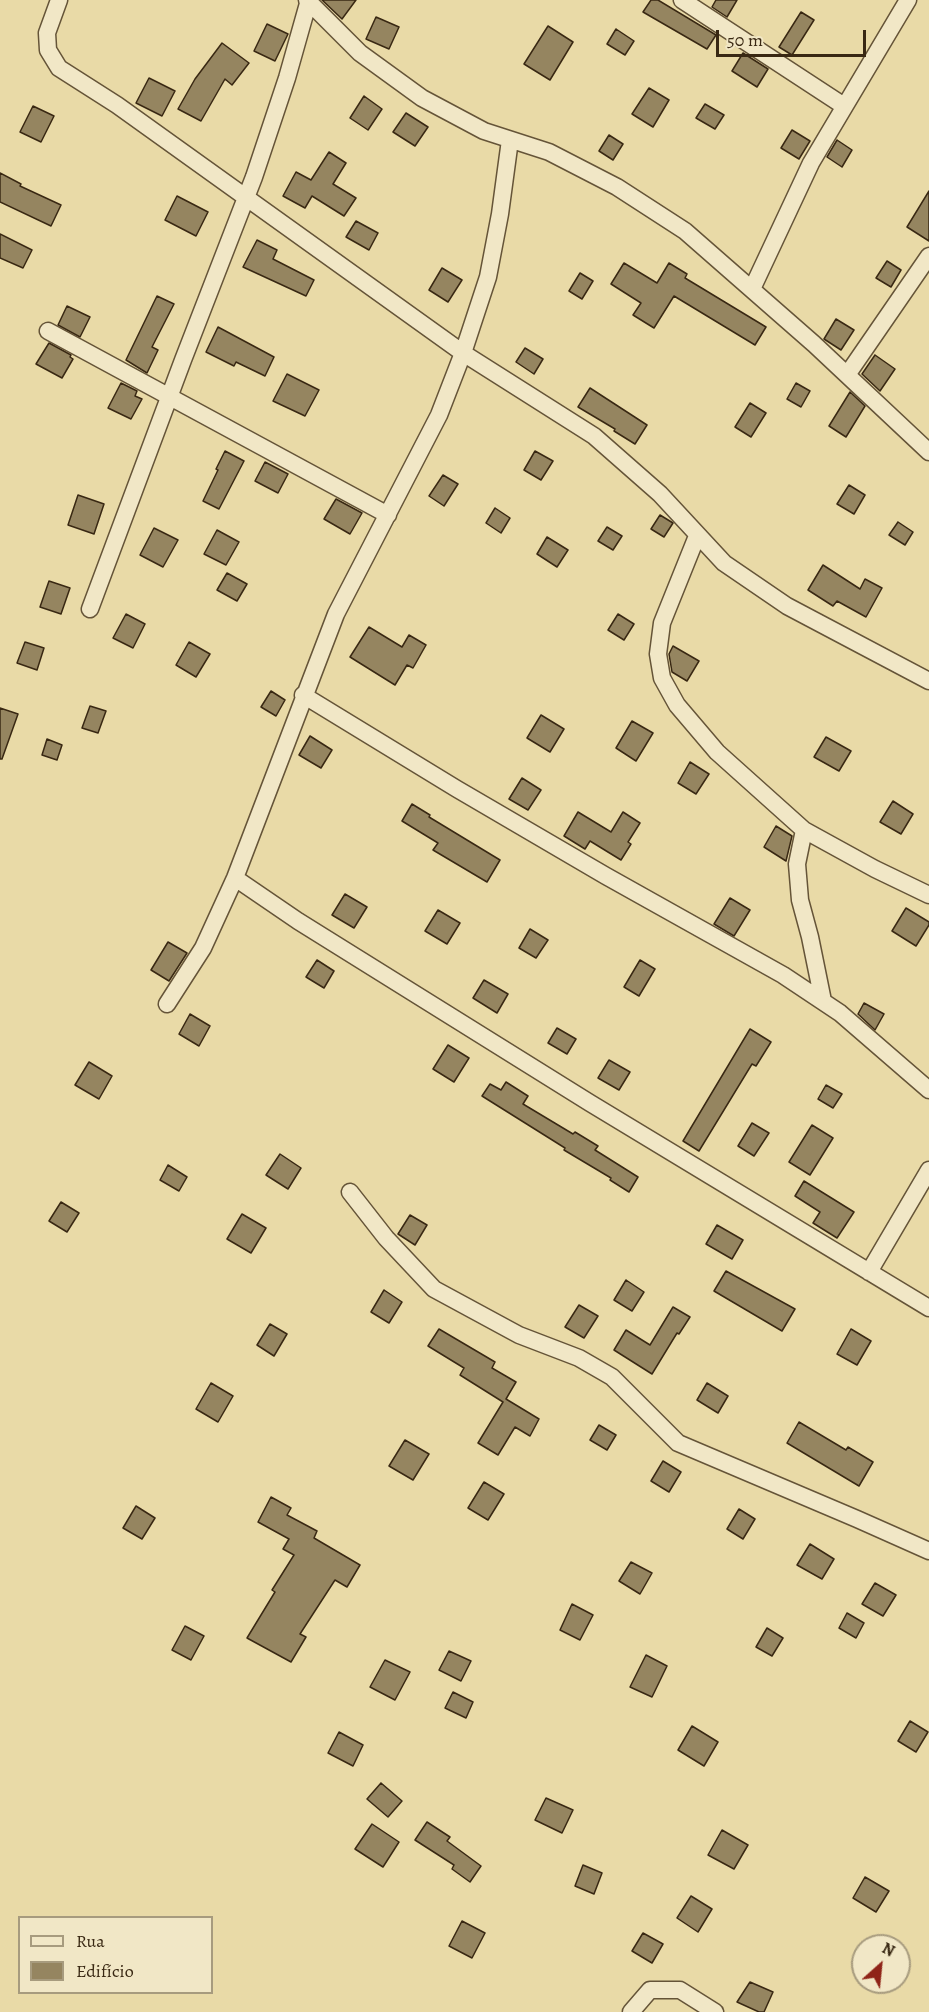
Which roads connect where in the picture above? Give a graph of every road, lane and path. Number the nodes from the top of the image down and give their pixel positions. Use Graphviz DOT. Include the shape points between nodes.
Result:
graph roads {
  1 [pos="58,0"];
  2 [pos="682,0"];
  3 [pos="908,0"];
  4 [pos="308,1"];
  5 [pos="844,106"];
  6 [pos="510,140"];
  7 [pos="246,198"];
  8 [pos="929,256"];
  9 [pos="752,289"];
  10 [pos="48,331"];
  11 [pos="463,353"];
  12 [pos="847,375"];
  13 [pos="168,398"];
  14 [pos="929,452"];
  15 [pos="388,515"];
  16 [pos="697,536"];
  17 [pos="90,609"];
  18 [pos="929,681"];
  19 [pos="303,695"];
  20 [pos="804,830"];
  21 [pos="235,878"];
  22 [pos="929,895"];
  23 [pos="823,1001"];
  24 [pos="167,1004"];
  25 [pos="929,1090"];
  26 [pos="929,1170"];
  27 [pos="350,1192"];
  28 [pos="869,1272"];
  29 [pos="929,1308"];
  30 [pos="929,1551"];
  31 [pos="631,2012"];
  32 [pos="715,2012"];
  1 -- 7 [label="street" via="47,33 48,50 59,68"];
  2 -- 5 [label="street"];
  3 -- 5 [label="street"];
  4 -- 6 [label="street" via="360,53 422,98 484,131"];
  4 -- 7 [label="street" via="287,78"];
  5 -- 9 [label="street" via="811,163"];
  6 -- 9 [label="street" via="549,152 617,187 685,231"];
  6 -- 11 [label="street" via="489,277"];
  7 -- 11 [label="street"];
  7 -- 13 [label="street"];
  8 -- 12 [label="street"];
  9 -- 12 [label="street"];
  10 -- 13 [label="street"];
  11 -- 15 [label="street" via="439,415"];
  11 -- 16 [label="street" via="594,436 660,494"];
  12 -- 14 [label="street"];
  13 -- 15 [label="street"];
  13 -- 17 [label="street"];
  15 -- 19 [label="street" via="336,614"];
  16 -- 18 [label="street" via="724,563 787,606"];
  16 -- 20 [label="street" via="662,623 658,654 662,678 677,705 717,752"];
  19 -- 21 [label="street"];
  19 -- 23 [label="street"];
  20 -- 22 [label="street"];
  20 -- 23 [label="street" via="797,864 800,900"];
  21 -- 24 [label="street" via="203,948"];
  21 -- 28 [label="street" via="590,1103"];
  23 -- 25 [label="street"];
  26 -- 28 [label="street"];
  27 -- 30 [label="street" via="434,1289 519,1335 579,1358 612,1377 678,1443"];
  28 -- 29 [label="street"];
  31 -- 32 [label="street" via="650,1990 680,1990"];
}
